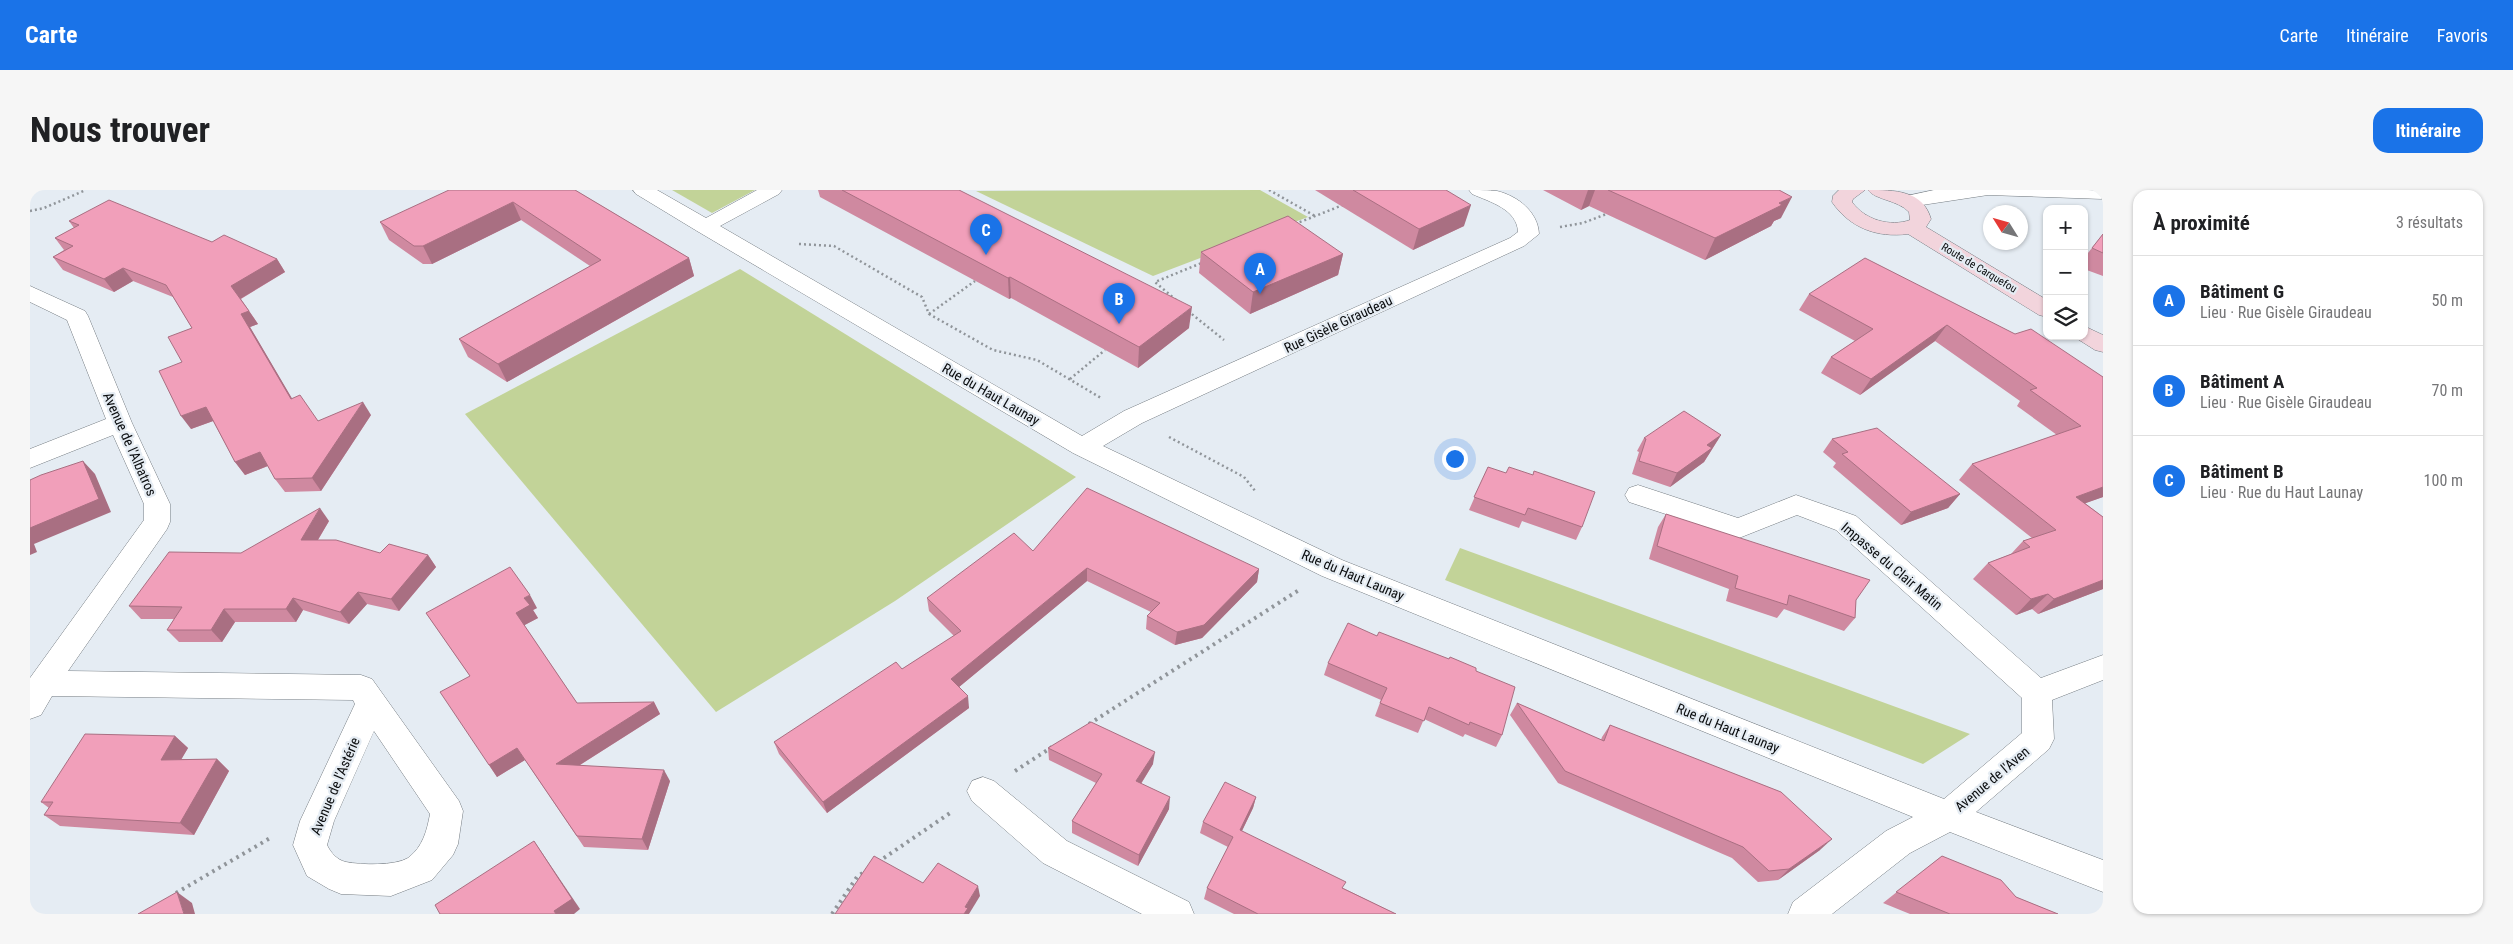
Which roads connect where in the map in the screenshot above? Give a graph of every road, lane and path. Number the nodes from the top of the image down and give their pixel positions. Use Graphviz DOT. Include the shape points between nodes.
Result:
graph roads {
  1 [pos="86,190"];
  2 [pos="643,190"];
  3 [pos="772,190"];
  4 [pos="1269,190"];
  5 [pos="1479,190"];
  6 [pos="1878,190"];
  7 [pos="1982,190"];
  8 [pos="1994,190"];
  9 [pos="1849,191"];
  10 [pos="2103,193"];
  11 [pos="1909,202"];
  12 [pos="1343,205"];
  13 [pos="30,211"];
  14 [pos="1610,213"];
  15 [pos="1316,216"];
  16 [pos="1530,224"];
  17 [pos="704,227"];
  18 [pos="1289,227"];
  19 [pos="1912,227"];
  20 [pos="791,243"];
  21 [pos="1208,260"];
  22 [pos="975,281"];
  23 [pos="1155,282"];
  24 [pos="1148,287"];
  25 [pos="30,293"];
  26 [pos="1170,295"];
  27 [pos="1164,300"];
  28 [pos="1178,302"];
  29 [pos="1185,308"];
  30 [pos="2043,308"];
  31 [pos="929,314"];
  32 [pos="2088,335"];
  33 [pos="2103,344"];
  34 [pos="1105,350"];
  35 [pos="1251,363"];
  36 [pos="1070,379"];
  37 [pos="1133,416"];
  38 [pos="120,423"];
  39 [pos="1082,447"];
  40 [pos="30,459"];
  41 [pos="1638,495"];
  42 [pos="1260,498"];
  43 [pos="1332,568"];
  44 [pos="2103,667"];
  45 [pos="2037,693"];
  46 [pos="37,694"];
  47 [pos="371,702"];
  48 [pos="1083,728"];
  49 [pos="1058,744"];
  50 [pos="983,791"];
  51 [pos="1948,816"];
  52 [pos="317,821"];
  53 [pos="2103,876"];
  54 [pos="167,899"];
  55 [pos="832,914"];
  56 [pos="1177,914"];
  57 [pos="1805,914"];
  1 -- 13 [label="path"];
  2 -- 17 [label="street, Rue du Haut Launay"];
  3 -- 17 [label="street"];
  4 -- 15 [label="path"];
  5 -- 16 [label="street" via="1523,212"];
  6 -- 11 [label="main road"];
  7 -- 11 [label="street"];
  8 -- 10 [label="street"];
  9 -- 19 [label="main road" via="1842,202 1852,215 1889,229"];
  11 -- 19 [label="main road" via="1916,207 1921,219"];
  12 -- 15 [label="path"];
  14 -- 16 [label="path" via="1560,227"];
  15 -- 18 [label="path"];
  16 -- 35 [label="street, Rue Gisèle Giraudeau" via="1529,234 1517,242"];
  17 -- 39 [label="street, Rue du Haut Launay"];
  19 -- 30 [label="main road, Route de Carquefou"];
  20 -- 31 [label="path" via="834,246 922,297"];
  21 -- 23 [label="path"];
  22 -- 31 [label="path"];
  23 -- 24 [label="path"];
  23 -- 26 [label="path"];
  25 -- 38 [label="street, Avenue de l'Albatros" via="77,316"];
  26 -- 27 [label="path"];
  26 -- 28 [label="path"];
  29 -- 35 [label="path"];
  31 -- 36 [label="path" via="993,350 1037,360"];
  32 -- 33 [label="main road"];
  34 -- 36 [label="path"];
  35 -- 37 [label="street, Rue Gisèle Giraudeau"];
  36 -- 37 [label="path"];
  37 -- 39 [label="street, Rue Gisèle Giraudeau"];
  37 -- 42 [label="path" via="1244,477"];
  38 -- 40 [label="street"];
  38 -- 46 [label="street, Avenue de l'Albatros" via="157,504 157,522"];
  39 -- 43 [label="street, Rue du Haut Launay"];
  41 -- 45 [label="street, Impasse du Clair Matin" via="1739,528 1796,505 1846,523"];
  43 -- 48 [label="path"];
  43 -- 51 [label="street, Rue du Haut Launay"];
  44 -- 45 [label="street"];
  45 -- 51 [label="street, Avenue de l'Aven" via="2038,739"];
  46 -- 47 [label="street, Avenue de l'Astérie" via="361,688"];
  47 -- 52 [label="street, Avenue de l'Astérie"];
  47 -- 52 [label="street, Avenue de l'Astérie" via="447,811 441,844 420,869 391,880 341,878 319,865 310,845"];
  49 -- 50 [label="path"];
  50 -- 55 [label="path" via="857,877"];
  50 -- 56 [label="street" via="1055,852"];
  51 -- 53 [label="street, Rue du Haut Launay"];
  51 -- 57 [label="street" via="1898,842"];
  52 -- 54 [label="path" via="278,833"];
}
